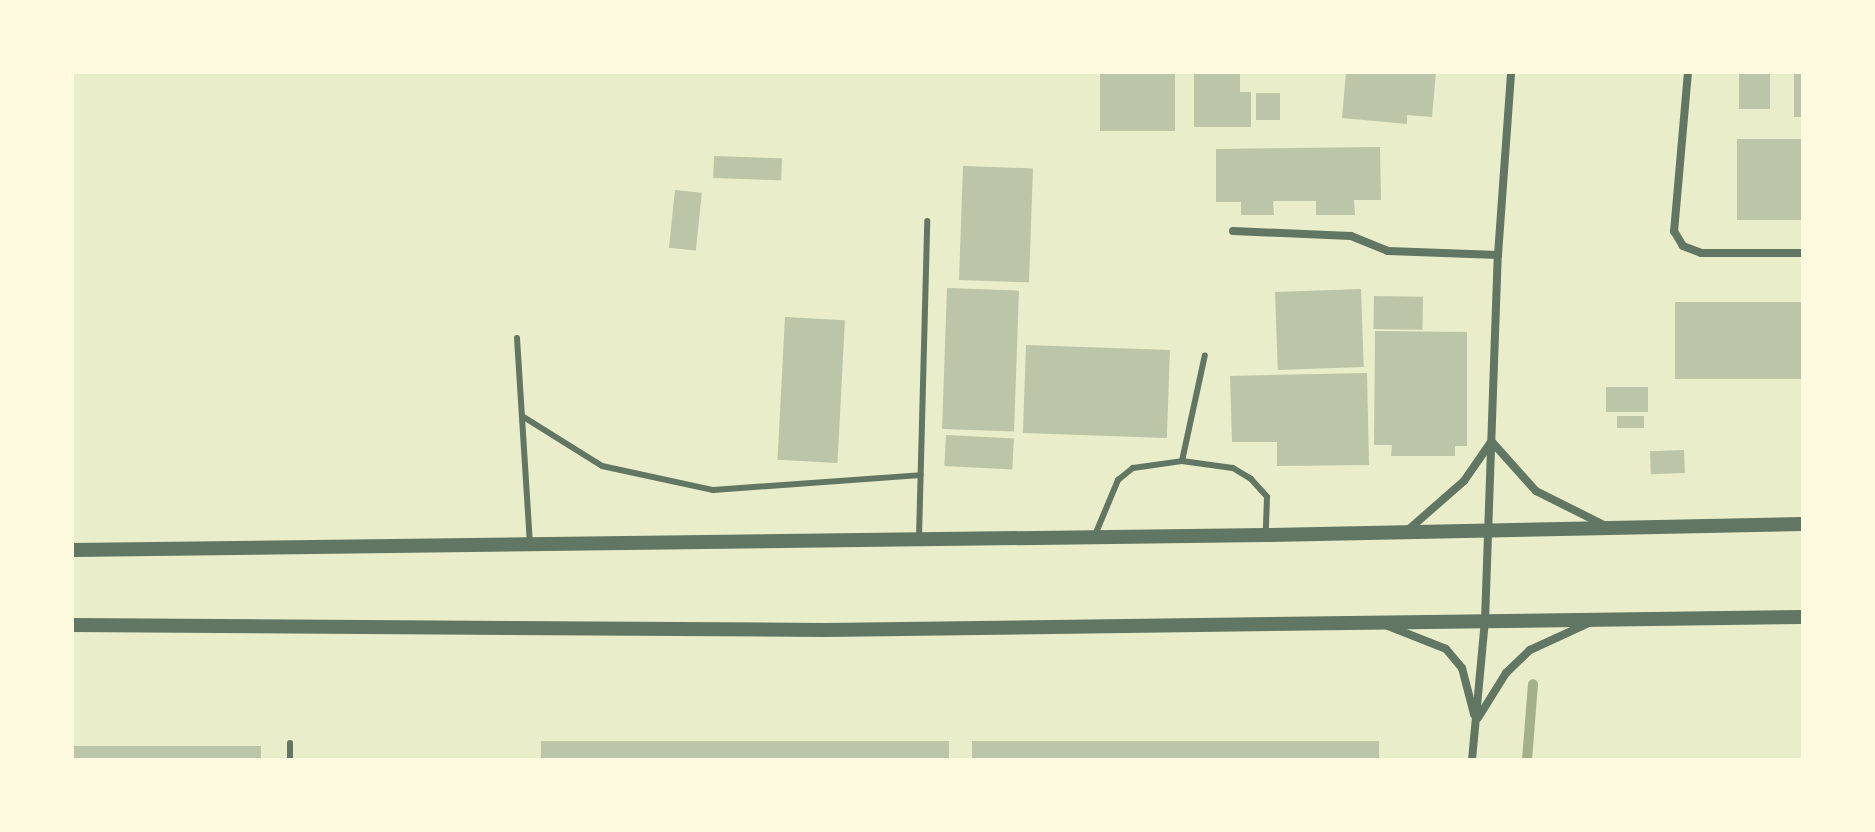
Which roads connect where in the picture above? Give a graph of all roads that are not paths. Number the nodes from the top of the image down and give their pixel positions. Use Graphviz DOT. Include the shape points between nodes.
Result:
graph roads {
  1 [pos="1511,72"];
  2 [pos="1688,72"];
  3 [pos="927,221"];
  4 [pos="1233,231"];
  5 [pos="1803,253"];
  6 [pos="1498,255"];
  7 [pos="517,338"];
  8 [pos="1205,355"];
  9 [pos="522,416"];
  10 [pos="1491,441"];
  11 [pos="1182,461"];
  12 [pos="920,475"];
  13 [pos="1803,524"];
  14 [pos="1610,529"];
  15 [pos="1488,532"];
  16 [pos="1405,533"];
  17 [pos="1095,535"];
  18 [pos="1266,535"];
  19 [pos="919,537"];
  20 [pos="530,543"];
  21 [pos="72,550"];
  22 [pos="1803,617"];
  23 [pos="1485,621"];
  24 [pos="1593,621"];
  25 [pos="1376,622"];
  26 [pos="72,625"];
  27 [pos="1476,722"];
  28 [pos="290,743"];
  29 [pos="290,760"];
  30 [pos="1472,760"];
  1 -- 6 [label="street"];
  2 -- 5 [label="street" via="1674,231 1683,246 1701,253"];
  3 -- 12 [label="lane"];
  4 -- 6 [label="street" via="1351,236 1388,251"];
  6 -- 10 [label="street"];
  7 -- 9 [label="lane"];
  8 -- 11 [label="lane"];
  9 -- 12 [label="lane" via="602,466 713,490"];
  9 -- 20 [label="lane"];
  10 -- 14 [label="street" via="1536,491"];
  10 -- 15 [label="street"];
  10 -- 16 [label="street" via="1464,481"];
  11 -- 17 [label="lane" via="1133,468 1118,480"];
  11 -- 18 [label="lane" via="1233,468 1251,479 1267,497"];
  12 -- 19 [label="lane"];
  13 -- 14 [label="street"];
  14 -- 15 [label="street"];
  15 -- 16 [label="street"];
  15 -- 23 [label="street"];
  16 -- 18 [label="street"];
  17 -- 18 [label="street"];
  17 -- 19 [label="street"];
  19 -- 20 [label="street"];
  20 -- 21 [label="street"];
  22 -- 24 [label="street"];
  23 -- 24 [label="street"];
  23 -- 25 [label="street"];
  23 -- 27 [label="street"];
  24 -- 27 [label="street" via="1530,650 1506,673"];
  25 -- 26 [label="street" via="840,630"];
  25 -- 27 [label="street" via="1446,649 1462,668"];
  27 -- 30 [label="street"];
  28 -- 29 [label="lane"];
}
